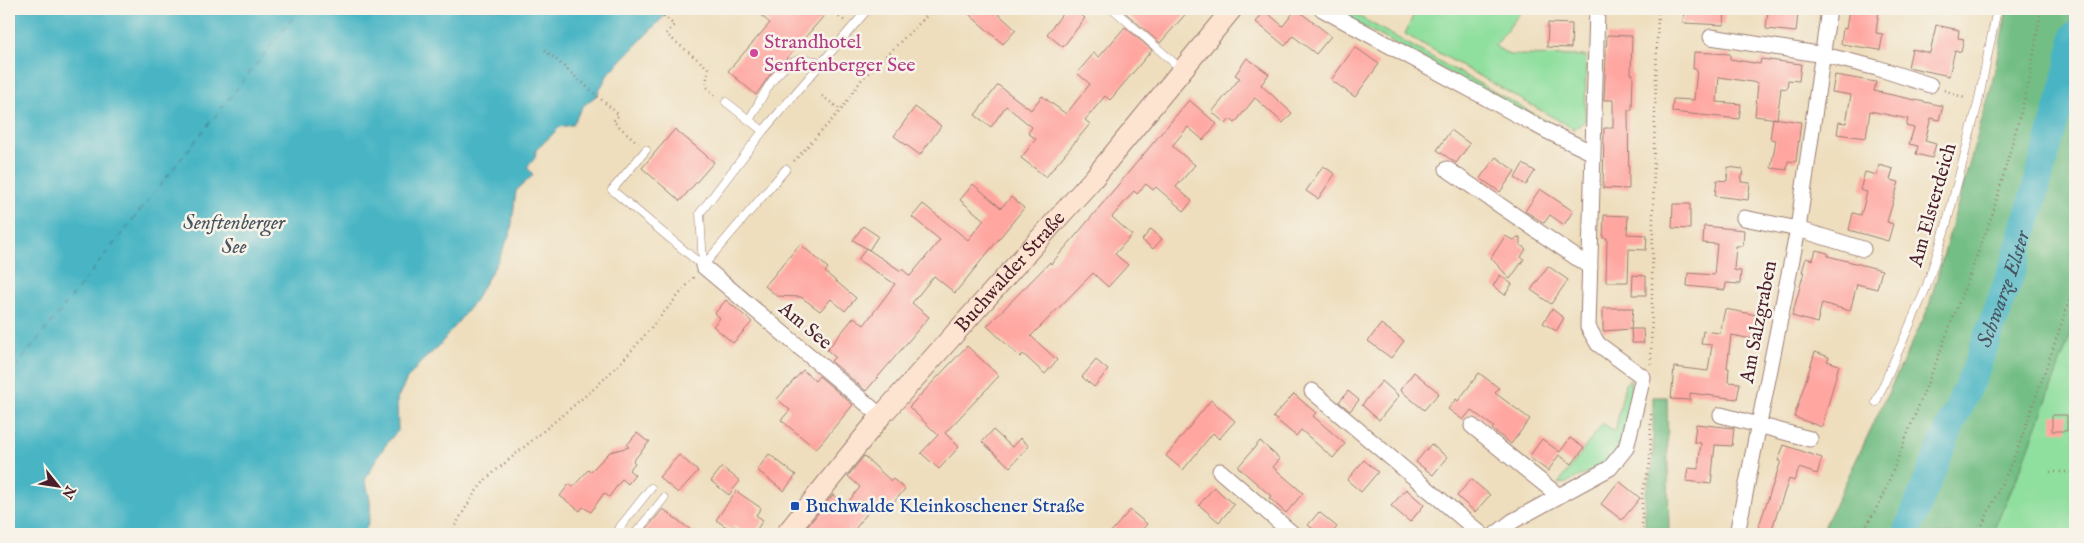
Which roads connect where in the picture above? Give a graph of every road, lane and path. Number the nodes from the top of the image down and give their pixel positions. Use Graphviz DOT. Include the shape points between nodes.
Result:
graph roads {
  1 [pos="656,9"];
  2 [pos="868,9"];
  3 [pos="926,9"];
  4 [pos="934,9"];
  5 [pos="1113,9"];
  6 [pos="1232,9"];
  7 [pos="1322,9"];
  8 [pos="1597,9"];
  9 [pos="1658,9"];
  10 [pos="1830,9"];
  11 [pos="1997,9"];
  12 [pos="2041,9"];
  13 [pos="922,22"];
  14 [pos="1711,36"];
  15 [pos="545,50"];
  16 [pos="1824,55"];
  17 [pos="821,62"];
  18 [pos="1182,70"];
  19 [pos="1930,85"];
  20 [pos="822,96"];
  21 [pos="726,102"];
  22 [pos="1978,103"];
  23 [pos="841,110"];
  24 [pos="749,120"];
  25 [pos="763,131"];
  26 [pos="646,150"];
  27 [pos="1593,153"];
  28 [pos="786,169"];
  29 [pos="1447,169"];
  30 [pos="1744,218"];
  31 [pos="1798,229"];
  32 [pos="1863,249"];
  33 [pos="703,266"];
  34 [pos="1590,267"];
  35 [pos="2075,286"];
  36 [pos="1651,366"];
  37 [pos="1312,391"];
  38 [pos="1876,402"];
  39 [pos="1651,405"];
  40 [pos="1721,415"];
  41 [pos="880,416"];
  42 [pos="1759,424"];
  43 [pos="1472,426"];
  44 [pos="1810,439"];
  45 [pos="1220,471"];
  46 [pos="2050,472"];
  47 [pos="2075,472"];
  48 [pos="651,488"];
  49 [pos="1559,496"];
  50 [pos="664,498"];
  51 [pos="450,534"];
  52 [pos="618,534"];
  53 [pos="635,534"];
  54 [pos="786,534"];
  55 [pos="1293,534"];
  56 [pos="1481,534"];
  57 [pos="1496,534"];
  58 [pos="1642,534"];
  59 [pos="1737,534"];
  60 [pos="1862,534"];
  61 [pos="1978,534"];
  1 -- 21 [label="path" via="674,25 666,34 708,68 707,89"];
  2 -- 17 [label="lane"];
  3 -- 13 [label="path"];
  4 -- 13 [label="path"];
  5 -- 18 [label="lane"];
  6 -- 18 [label="street, Buchwalder Straße"];
  7 -- 27 [label="street"];
  8 -- 27 [label="street"];
  9 -- 36 [label="path"];
  10 -- 16 [label="street, Am Salzgraben"];
  11 -- 22 [label="lane, Am Elsterdeich"];
  12 -- 60 [label="path" via="2029,83 1992,216 1882,498"];
  13 -- 23 [label="path" via="862,80"];
  14 -- 16 [label="street"];
  15 -- 26 [label="path" via="619,116 613,121"];
  16 -- 19 [label="street"];
  16 -- 31 [label="street, Am Salzgraben"];
  17 -- 24 [label="lane" via="805,59 790,64 772,82"];
  17 -- 25 [label="lane"];
  18 -- 41 [label="street, Buchwalder Straße" via="1093,179"];
  19 -- 22 [label="path"];
  20 -- 23 [label="path"];
  21 -- 24 [label="lane"];
  22 -- 38 [label="lane, Am Elsterdeich" via="1926,288"];
  23 -- 28 [label="path"];
  24 -- 25 [label="lane"];
  25 -- 33 [label="lane" via="700,213"];
  26 -- 33 [label="lane" via="612,190"];
  27 -- 34 [label="street"];
  28 -- 33 [label="lane"];
  29 -- 34 [label="street"];
  30 -- 31 [label="street"];
  31 -- 32 [label="street"];
  31 -- 42 [label="street, Am Salzgraben"];
  33 -- 41 [label="street, Am See"];
  33 -- 51 [label="path" via="596,388 487,478"];
  34 -- 49 [label="street" via="1588,326 1598,344 1643,377 1626,448 1610,468"];
  35 -- 61 [label="path" via="2017,451"];
  37 -- 56 [label="street"];
  39 -- 58 [label="path" via="1650,463 1642,494"];
  40 -- 42 [label="street"];
  41 -- 54 [label="street, Buchwalder Straße"];
  42 -- 44 [label="street"];
  42 -- 59 [label="street, Am Salzgraben"];
  43 -- 49 [label="street"];
  45 -- 55 [label="street"];
  46 -- 47 [label="path"];
  48 -- 52 [label="lane"];
  49 -- 57 [label="street"];
  50 -- 53 [label="lane"];
}
